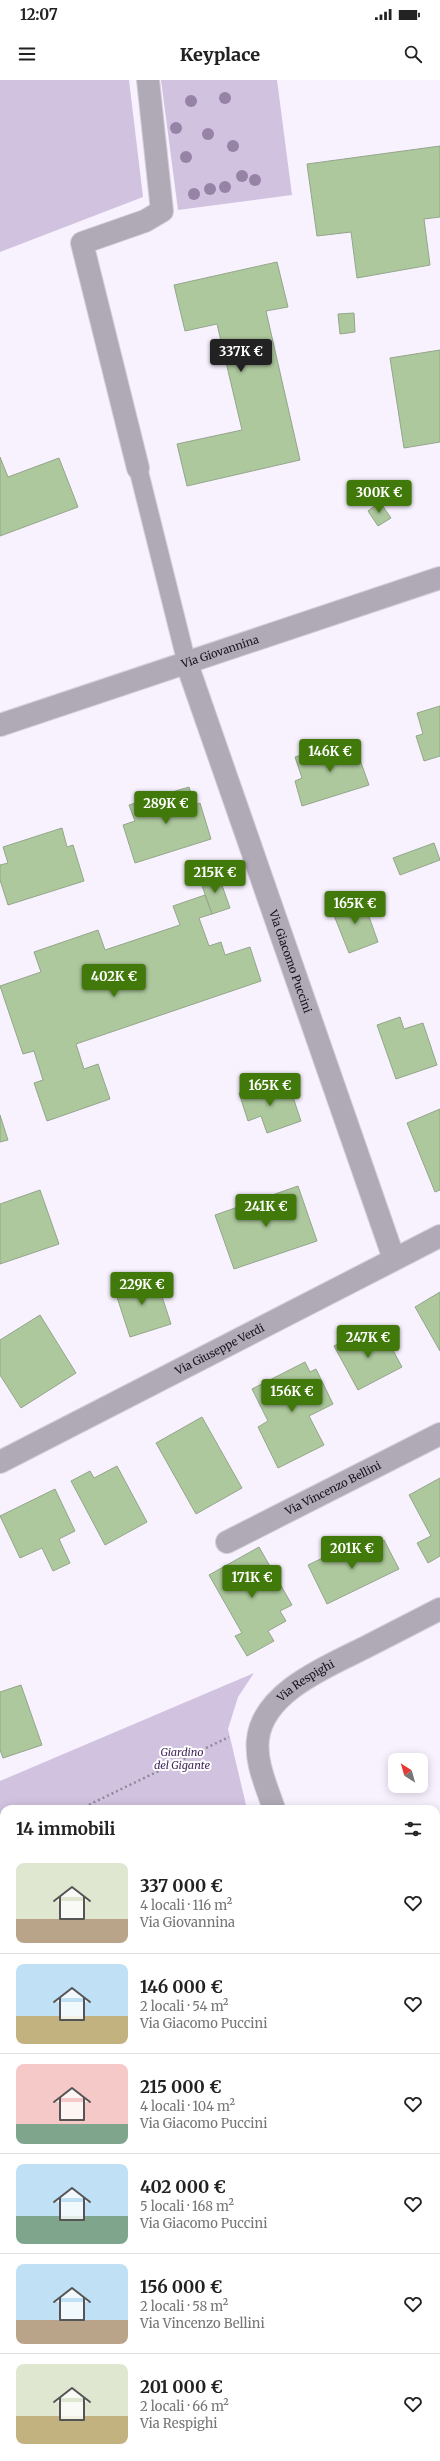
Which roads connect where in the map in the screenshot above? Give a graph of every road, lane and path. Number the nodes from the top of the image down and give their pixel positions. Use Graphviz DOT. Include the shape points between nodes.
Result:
graph roads {
  1 [pos="148,80"];
  2 [pos="138,468"];
  3 [pos="440,578"];
  4 [pos="187,664"];
  5 [pos="0,725"];
  6 [pos="440,1236"];
  7 [pos="394,1259"];
  8 [pos="440,1434"];
  9 [pos="0,1462"];
  10 [pos="227,1542"];
  11 [pos="440,1609"];
  12 [pos="262,1724"];
  13 [pos="88,1805"];
  14 [pos="273,1805"];
  1 -- 2 [label="street" via="162,211 145,221 82,243"];
  2 -- 4 [label="lane"];
  3 -- 4 [label="street, Via Giovannina"];
  4 -- 5 [label="street, Via Giovannina"];
  4 -- 7 [label="street, Via Giacomo Puccini"];
  6 -- 7 [label="street, Via Giuseppe Verdi"];
  7 -- 9 [label="street, Via Giuseppe Verdi"];
  8 -- 10 [label="street, Via Vincenzo Bellini"];
  11 -- 12 [label="street, Via Respighi" via="300,1682 280,1699"];
  12 -- 13 [label="path" via="200,1750"];
  12 -- 14 [label="street, Via Respighi" via="257,1752"];
}
